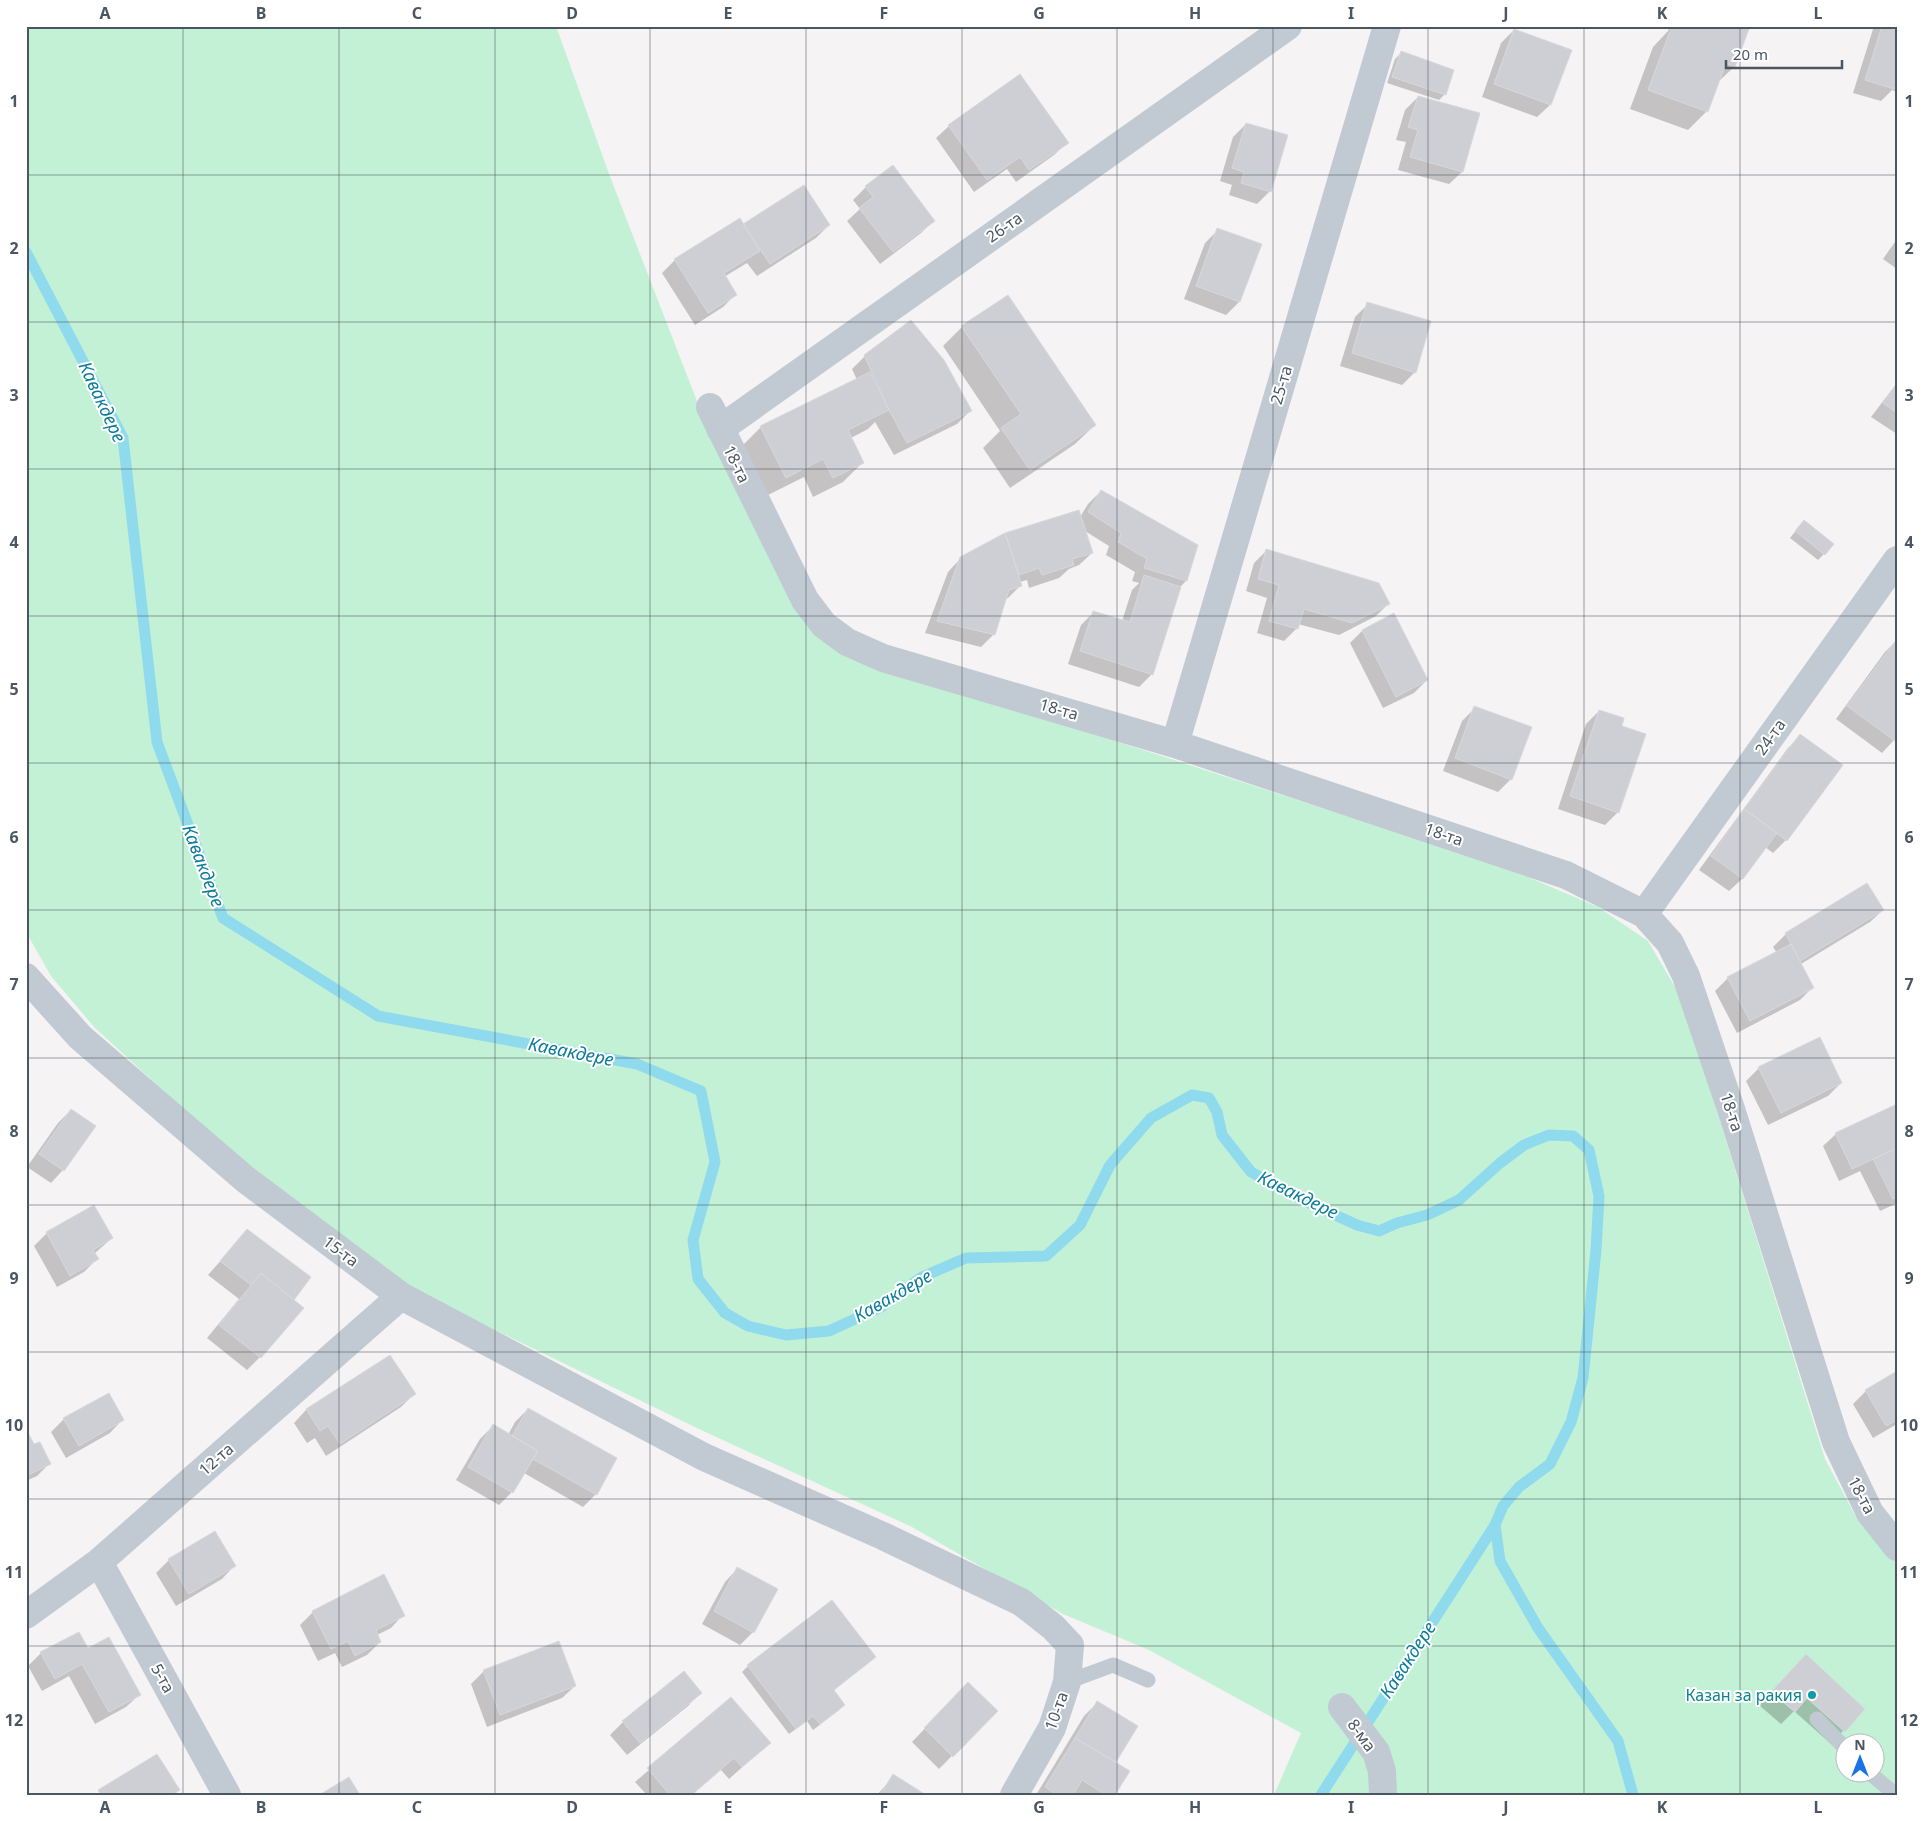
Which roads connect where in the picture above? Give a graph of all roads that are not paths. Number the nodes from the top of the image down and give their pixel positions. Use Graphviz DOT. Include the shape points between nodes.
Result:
graph roads {
  1 [pos="1288,26"];
  2 [pos="1387,26"];
  3 [pos="715,418"];
  4 [pos="1897,560"];
  5 [pos="1175,744"];
  6 [pos="1644,914"];
  7 [pos="26,978"];
  8 [pos="401,1296"];
  9 [pos="704,1456"];
  10 [pos="1897,1547"];
  11 [pos="99,1562"];
  12 [pos="26,1615"];
  13 [pos="1148,1680"];
  14 [pos="1067,1682"];
  15 [pos="1342,1707"];
  16 [pos="1817,1719"];
  17 [pos="1836,1739"];
  18 [pos="1883,1784"];
  19 [pos="227,1795"];
  20 [pos="1014,1795"];
  21 [pos="1383,1795"];
  22 [pos="1896,1795"];
  1 -- 3 [label="street, 26-та"];
  2 -- 5 [label="street, 25-та"];
  3 -- 5 [label="street, 18-та" via="804,600 824,625 847,642 883,658"];
  4 -- 6 [label="street, 24-та"];
  5 -- 6 [label="street, 18-та" via="1566,875"];
  6 -- 10 [label="street, 18-та" via="1670,943 1686,976 1836,1442 1870,1513"];
  7 -- 8 [label="street, 15-та" via="80,1037 244,1179"];
  8 -- 9 [label="street, 15-та"];
  8 -- 11 [label="street, 12-та"];
  9 -- 14 [label="street, 10-та" via="1020,1602 1070,1645"];
  11 -- 12 [label="street, 12-та"];
  11 -- 19 [label="street, 5-та"];
  13 -- 14 [label="lane" via="1113,1665"];
  14 -- 20 [label="street, 10-та" via="1052,1728"];
  15 -- 21 [label="street, 8-ма" via="1376,1752 1382,1771"];
  16 -- 17 [label="lane"];
  18 -- 22 [label="lane"];
}
